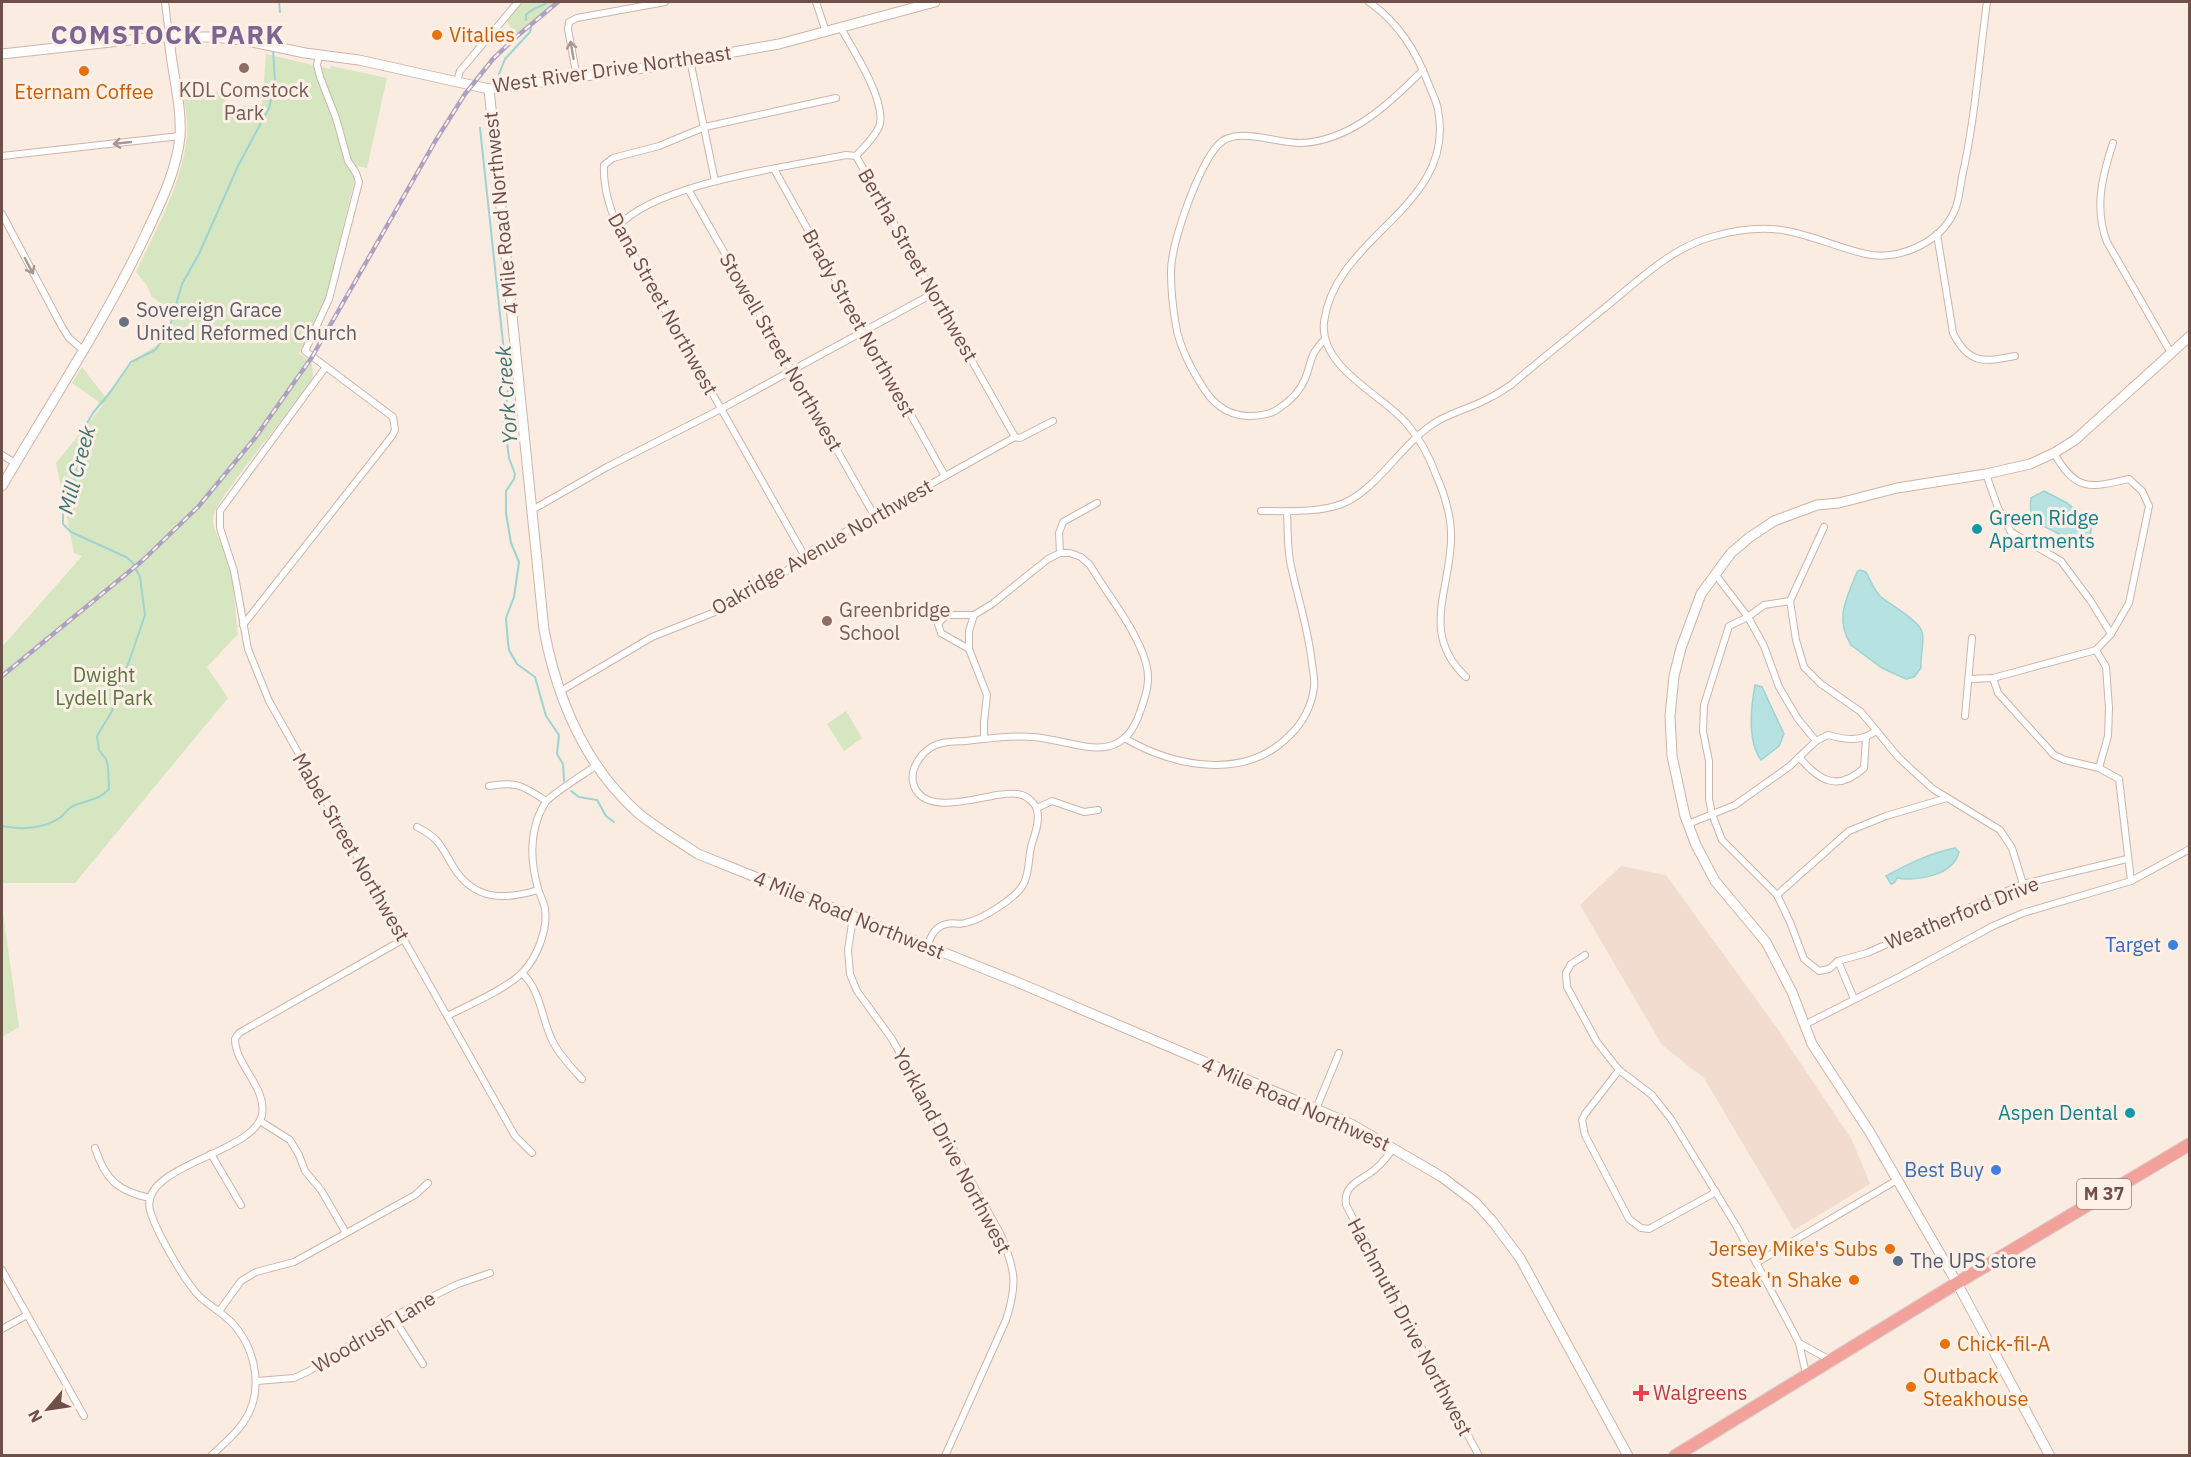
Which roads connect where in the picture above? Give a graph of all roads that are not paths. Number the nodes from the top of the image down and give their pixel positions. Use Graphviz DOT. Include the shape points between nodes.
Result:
graph roads {
  1 [pos="165,2"];
  2 [pos="518,2"];
  3 [pos="665,2"];
  4 [pos="816,2"];
  5 [pos="935,2"];
  6 [pos="1369,2"];
  7 [pos="1987,2"];
  8 [pos="841,28"];
  9 [pos="826,32"];
  10 [pos="169,36"];
  11 [pos="2,54"];
  12 [pos="319,55"];
  13 [pos="690,60"];
  14 [pos="1423,70"];
  15 [pos="577,78"];
  16 [pos="457,81"];
  17 [pos="489,89"];
  18 [pos="836,98"];
  19 [pos="705,127"];
  20 [pos="180,136"];
  21 [pos="2114,143"];
  22 [pos="2,156"];
  23 [pos="856,156"];
  24 [pos="774,169"];
  25 [pos="715,181"];
  26 [pos="688,189"];
  27 [pos="2,214"];
  28 [pos="618,227"];
  29 [pos="1937,234"];
  30 [pos="934,292"];
  31 [pos="863,331"];
  32 [pos="2190,336"];
  33 [pos="1325,339"];
  34 [pos="84,351"];
  35 [pos="2171,353"];
  36 [pos="2016,356"];
  37 [pos="325,368"];
  38 [pos="792,371"];
  39 [pos="721,409"];
  40 [pos="1053,422"];
  41 [pos="1416,436"];
  42 [pos="1015,437"];
  43 [pos="2054,453"];
  44 [pos="2,455"];
  45 [pos="15,463"];
  46 [pos="1986,474"];
  47 [pos="945,476"];
  48 [pos="2,486"];
  49 [pos="1097,503"];
  50 [pos="532,510"];
  51 [pos="1261,511"];
  52 [pos="1287,512"];
  53 [pos="874,515"];
  54 [pos="1824,527"];
  55 [pos="1060,553"];
  56 [pos="804,555"];
  57 [pos="1714,573"];
  58 [pos="1790,601"];
  59 [pos="974,615"];
  60 [pos="1748,616"];
  61 [pos="243,625"];
  62 [pos="2111,634"];
  63 [pos="1972,639"];
  64 [pos="969,649"];
  65 [pos="2096,650"];
  66 [pos="1467,677"];
  67 [pos="1993,678"];
  68 [pos="1969,679"];
  69 [pos="559,692"];
  70 [pos="1965,716"];
  71 [pos="1876,730"];
  72 [pos="1866,738"];
  73 [pos="984,739"];
  74 [pos="1125,739"];
  75 [pos="1816,741"];
  76 [pos="1799,757"];
  77 [pos="597,765"];
  78 [pos="2099,768"];
  79 [pos="489,786"];
  80 [pos="1947,798"];
  81 [pos="546,801"];
  82 [pos="1037,808"];
  83 [pos="1098,810"];
  84 [pos="1712,814"];
  85 [pos="1688,824"];
  86 [pos="417,827"];
  87 [pos="2190,849"];
  88 [pos="2127,859"];
  89 [pos="2131,881"];
  90 [pos="2023,884"];
  91 [pos="538,890"];
  92 [pos="1777,895"];
  93 [pos="853,916"];
  94 [pos="404,939"];
  95 [pos="927,946"];
  96 [pos="1585,955"];
  97 [pos="1838,961"];
  98 [pos="522,973"];
  99 [pos="1854,999"];
  100 [pos="447,1016"];
  101 [pos="1804,1025"];
  102 [pos="1340,1053"];
  103 [pos="1619,1070"];
  104 [pos="582,1079"];
  105 [pos="1316,1109"];
  106 [pos="260,1121"];
  107 [pos="2190,1144"];
  108 [pos="1394,1147"];
  109 [pos="94,1148"];
  110 [pos="532,1153"];
  111 [pos="212,1154"];
  112 [pos="1897,1180"];
  113 [pos="428,1183"];
  114 [pos="1716,1192"];
  115 [pos="150,1198"];
  116 [pos="241,1205"];
  117 [pos="346,1233"];
  118 [pos="1756,1263"];
  119 [pos="2,1270"];
  120 [pos="490,1273"];
  121 [pos="1957,1283"];
  122 [pos="220,1310"];
  123 [pos="27,1316"];
  124 [pos="393,1317"];
  125 [pos="2,1329"];
  126 [pos="1799,1343"];
  127 [pos="1830,1360"];
  128 [pos="423,1364"];
  129 [pos="1806,1374"];
  130 [pos="257,1381"];
  131 [pos="84,1416"];
  132 [pos="211,1455"];
  133 [pos="945,1455"];
  134 [pos="1479,1455"];
  135 [pos="1628,1455"];
  136 [pos="1675,1455"];
  137 [pos="2050,1455"];
  1 -- 10 [label="street"];
  2 -- 16 [label="street" via="460,71"];
  15 -- 3 [label="street, one-way" via="569,22"];
  4 -- 9 [label="street"];
  5 -- 8 [label="main road, West River Drive Northeast"];
  6 -- 14 [label="street" via="1401,31"];
  7 -- 29 [label="street" via="1968,154 1955,211"];
  8 -- 9 [label="main road, West River Drive Northeast"];
  8 -- 23 [label="street, Bertha Street Northwest" via="881,115 875,134"];
  9 -- 13 [label="main road, West River Drive Northeast"];
  10 -- 11 [label="main road, West River Drive Northeast"];
  10 -- 12 [label="main road, West River Drive Northeast" via="243,40"];
  10 -- 20 [label="main road"];
  12 -- 16 [label="main road, West River Drive Northeast"];
  12 -- 37 [label="street" via="320,77 359,182 329,299 305,351"];
  13 -- 15 [label="main road, West River Drive Northeast"];
  13 -- 19 [label="street"];
  14 -- 33 [label="street" via="1438,110 1440,135 1435,161 1421,189 1349,266 1334,289 1324,323"];
  14 -- 33 [label="street" via="1356,127 1312,142 1241,135 1218,144 1200,173 1181,224 1171,271 1176,328 1183,351 1217,405 1245,416 1277,411 1305,379 1314,351"];
  15 -- 17 [label="main road, West River Drive Northeast"];
  16 -- 17 [label="main road, West River Drive Northeast"];
  17 -- 50 [label="main road, 4 Mile Road Northwest"];
  18 -- 19 [label="street, Dana Street Northwest"];
  19 -- 25 [label="street"];
  19 -- 28 [label="street, Dana Street Northwest" via="659,146 608,160 604,165 605,189"];
  20 -- 22 [label="street, one-way"];
  20 -- 34 [label="main road" via="154,218"];
  21 -- 35 [label="street" via="2100,197 2102,230"];
  23 -- 24 [label="street"];
  23 -- 30 [label="street, Bertha Street Northwest"];
  24 -- 25 [label="street"];
  24 -- 31 [label="street, Brady Street Northwest"];
  25 -- 26 [label="street"];
  26 -- 28 [label="street" via="629,216"];
  26 -- 38 [label="street, Stowell Street Northwest"];
  27 -- 34 [label="street, one-way" via="62,327"];
  28 -- 39 [label="street, Dana Street Northwest"];
  29 -- 36 [label="street" via="1958,344 1979,360"];
  29 -- 41 [label="street" via="1921,245 1880,256 1787,231 1762,229 1693,243 1649,272 1511,385"];
  30 -- 31 [label="street"];
  30 -- 42 [label="street, Bertha Street Northwest"];
  31 -- 38 [label="street"];
  31 -- 47 [label="street, Brady Street Northwest"];
  32 -- 35 [label="main road"];
  33 -- 41 [label="street" via="1341,367 1391,408"];
  34 -- 45 [label="main road"];
  35 -- 43 [label="main road" via="2075,440"];
  37 -- 61 [label="street, Mabel Street Northwest" via="223,504 219,520 234,571"];
  37 -- 61 [label="street" via="393,417 392,436"];
  38 -- 39 [label="street"];
  38 -- 53 [label="street, Stowell Street Northwest"];
  39 -- 50 [label="street"];
  39 -- 56 [label="street, Dana Street Northwest"];
  40 -- 42 [label="street, Oakridge Avenue Northwest"];
  41 -- 52 [label="street" via="1358,495 1330,507"];
  41 -- 66 [label="street" via="1440,485 1451,539 1439,630 1444,649"];
  42 -- 47 [label="street, Oakridge Avenue Northwest"];
  43 -- 46 [label="main road" via="2030,464"];
  43 -- 62 [label="street" via="2068,474 2079,482 2096,486 2129,480 2142,491 2149,506 2128,603"];
  44 -- 45 [label="street"];
  45 -- 48 [label="main road"];
  46 -- 57 [label="main road" via="1897,488 1796,512 1750,537"];
  46 -- 62 [label="street" via="2011,532 2061,561"];
  47 -- 53 [label="street, Oakridge Avenue Northwest"];
  49 -- 55 [label="street" via="1063,522 1059,532"];
  50 -- 69 [label="main road, 4 Mile Road Northwest" via="544,630"];
  51 -- 52 [label="street"];
  52 -- 74 [label="street" via="1290,563 1310,641 1314,686 1310,706 1297,729 1262,756 1225,766 1146,751"];
  53 -- 56 [label="street, Oakridge Avenue Northwest"];
  54 -- 58 [label="street"];
  55 -- 59 [label="street"];
  55 -- 74 [label="street" via="1081,557 1090,565 1145,662 1147,693 1138,720"];
  56 -- 69 [label="street, Oakridge Avenue Northwest" via="761,588 652,638"];
  57 -- 60 [label="street"];
  57 -- 85 [label="main road" via="1701,594 1674,676 1672,756"];
  58 -- 60 [label="street" via="1764,605"];
  58 -- 71 [label="street" via="1804,668 1862,712"];
  59 -- 64 [label="street"];
  59 -- 64 [label="street" via="946,615 938,624 941,633"];
  60 -- 75 [label="street" via="1779,687"];
  60 -- 84 [label="street" via="1729,626 1704,705"];
  61 -- 94 [label="street, Mabel Street Northwest" via="248,649 269,701"];
  62 -- 65 [label="street"];
  63 -- 68 [label="street"];
  64 -- 73 [label="street" via="987,695"];
  65 -- 67 [label="street"];
  65 -- 78 [label="street" via="2106,668 2109,708 2108,736"];
  67 -- 68 [label="street"];
  67 -- 78 [label="street" via="1998,693 2054,755"];
  68 -- 70 [label="street"];
  69 -- 77 [label="main road, 4 Mile Road Northwest"];
  71 -- 72 [label="street"];
  71 -- 80 [label="street" via="1912,771"];
  72 -- 75 [label="street" via="1840,739 1828,735"];
  72 -- 76 [label="street" via="1864,768 1843,781 1822,779"];
  73 -- 74 [label="street" via="1034,737 1090,748 1114,746"];
  73 -- 82 [label="street" via="935,744 923,754 912,771 918,795 928,802 950,803 1018,793"];
  75 -- 76 [label="street"];
  76 -- 84 [label="street" via="1735,805"];
  77 -- 81 [label="street"];
  77 -- 93 [label="main road, 4 Mile Road Northwest" via="637,811 698,854"];
  78 -- 88 [label="street" via="2119,779"];
  79 -- 81 [label="street" via="523,785"];
  80 -- 90 [label="street" via="2000,830 2012,848"];
  80 -- 92 [label="street" via="1849,831"];
  81 -- 91 [label="street" via="532,840"];
  82 -- 83 [label="street" via="1053,801 1084,812"];
  82 -- 95 [label="street" via="1036,832 1024,884 996,909 966,923 946,924 933,932"];
  84 -- 85 [label="street"];
  84 -- 92 [label="street" via="1722,840"];
  85 -- 101 [label="main road" via="1716,881 1766,942"];
  86 -- 91 [label="street" via="440,843 461,877 480,892 517,897"];
  87 -- 89 [label="street"];
  88 -- 89 [label="street"];
  88 -- 90 [label="street, Weatherford Drive"];
  89 -- 99 [label="street" via="2014,917"];
  90 -- 97 [label="street, Weatherford Drive" via="1866,953"];
  91 -- 98 [label="street" via="545,910 542,940"];
  92 -- 97 [label="street, Weatherford Drive" via="1804,959 1819,971"];
  93 -- 95 [label="main road, 4 Mile Road Northwest"];
  93 -- 133 [label="street, Yorkland Drive Northwest" via="848,950 850,974 857,991 892,1039 1001,1235 1015,1281 1006,1320"];
  94 -- 100 [label="street, Mabel Street Northwest"];
  94 -- 106 [label="street" via="234,1039 261,1101"];
  95 -- 105 [label="main road, 4 Mile Road Northwest"];
  96 -- 103 [label="street" via="1568,968 1567,987 1597,1042"];
  97 -- 99 [label="street"];
  98 -- 100 [label="street"];
  98 -- 104 [label="street" via="539,999 553,1042"];
  99 -- 101 [label="street"];
  100 -- 110 [label="street, Mabel Street Northwest" via="515,1136"];
  101 -- 112 [label="main road"];
  102 -- 105 [label="street"];
  103 -- 114 [label="street" via="1652,1095 1664,1110"];
  103 -- 114 [label="street" via="1585,1114 1582,1126 1629,1219 1649,1229"];
  105 -- 108 [label="main road, 4 Mile Road Northwest"];
  106 -- 111 [label="street" via="247,1135"];
  106 -- 117 [label="street" via="290,1140 305,1171"];
  107 -- 121 [label="highway, M 37"];
  108 -- 134 [label="street, Hachmuth Drive Northwest" via="1376,1169 1350,1186 1346,1205"];
  108 -- 135 [label="main road, 4 Mile Road Northwest" via="1459,1189 1507,1240 1542,1296"];
  109 -- 115 [label="street" via="116,1186"];
  111 -- 115 [label="street" via="168,1177"];
  111 -- 116 [label="street"];
  112 -- 118 [label="street"];
  112 -- 121 [label="main road"];
  113 -- 117 [label="street" via="415,1196"];
  114 -- 118 [label="street"];
  115 -- 122 [label="street" via="153,1219 176,1262 200,1297"];
  117 -- 122 [label="street" via="294,1262 256,1272 241,1281"];
  118 -- 126 [label="street"];
  119 -- 123 [label="street"];
  120 -- 124 [label="street, Woodrush Lane" via="442,1291"];
  121 -- 127 [label="highway, M 37"];
  121 -- 137 [label="main road"];
  122 -- 130 [label="street" via="245,1340"];
  123 -- 125 [label="street"];
  123 -- 131 [label="street"];
  124 -- 128 [label="street"];
  124 -- 130 [label="street, Woodrush Lane" via="301,1374 278,1381"];
  126 -- 127 [label="street"];
  126 -- 129 [label="street"];
  127 -- 129 [label="highway, M 37"];
  129 -- 136 [label="highway, M 37"];
  130 -- 132 [label="street" via="242,1425"];
}
